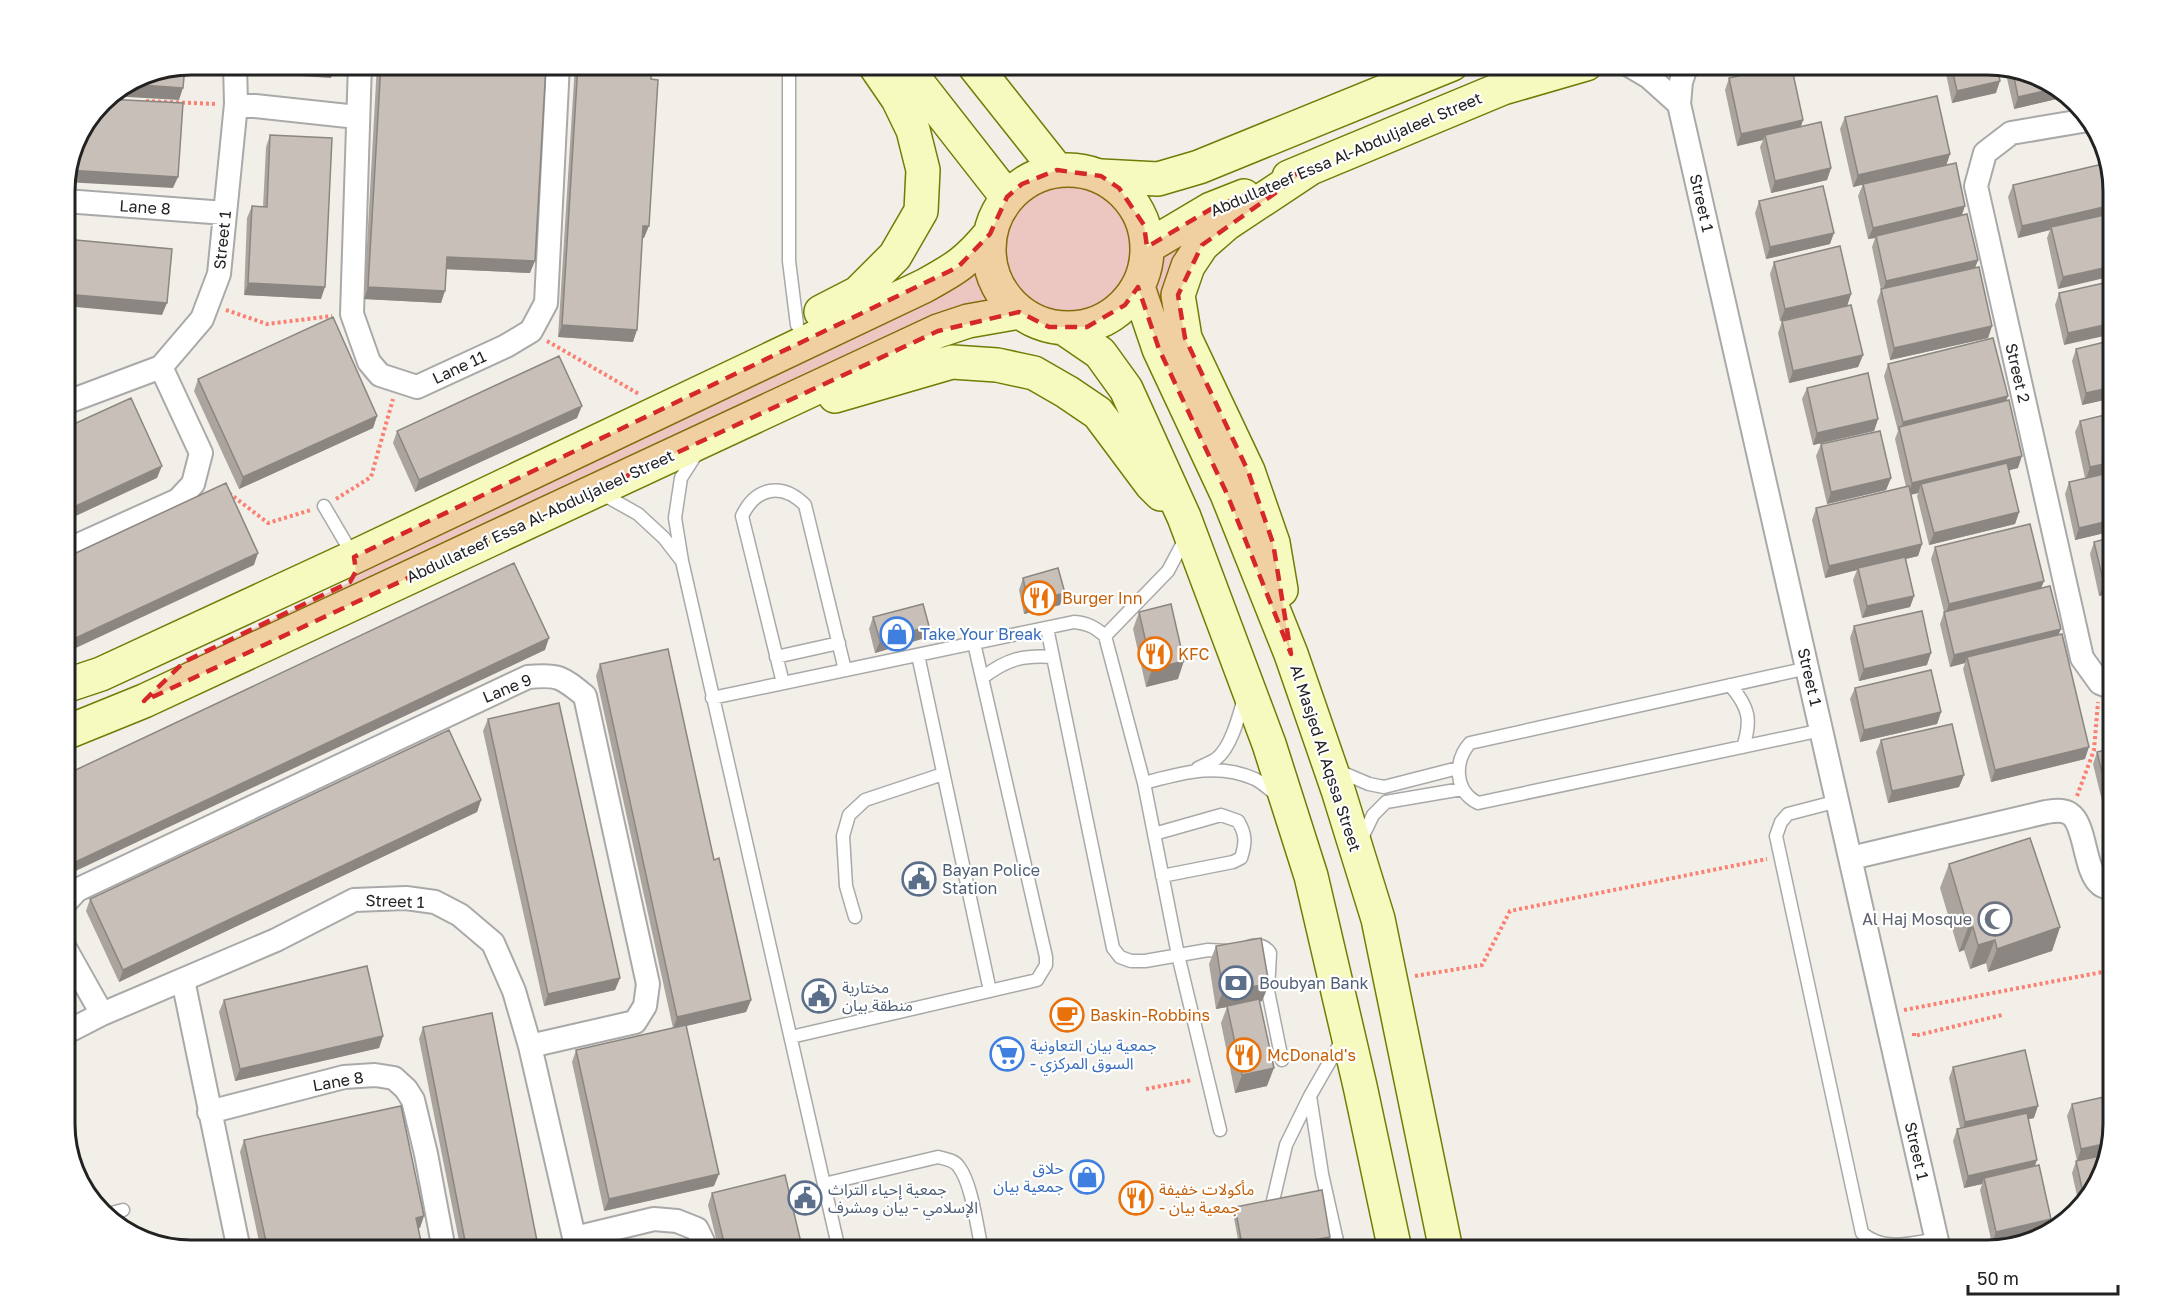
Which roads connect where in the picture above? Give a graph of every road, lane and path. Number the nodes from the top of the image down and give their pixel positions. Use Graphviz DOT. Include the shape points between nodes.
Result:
graph roads {
  1 [pos="236,75"];
  2 [pos="359,75"];
  3 [pos="557,75"];
  4 [pos="789,75"];
  5 [pos="882,75"];
  6 [pos="912,75"];
  7 [pos="982,75"];
  8 [pos="1425,75"];
  9 [pos="1548,75"];
  10 [pos="1646,75"];
  11 [pos="1683,75"];
  12 [pos="140,101"];
  13 [pos="236,104"];
  14 [pos="1679,104"];
  15 [pos="357,117"];
  16 [pos="2079,122"];
  17 [pos="1309,169"];
  18 [pos="1057,170"];
  19 [pos="1101,176"];
  20 [pos="1007,197"];
  21 [pos="75,202"];
  22 [pos="225,213"];
  23 [pos="990,234"];
  24 [pos="1147,247"];
  25 [pos="1138,286"];
  26 [pos="208,303"];
  27 [pos="1019,312"];
  28 [pos="352,314"];
  29 [pos="797,325"];
  30 [pos="1065,329"];
  31 [pos="531,331"];
  32 [pos="161,367"];
  33 [pos="398,381"];
  34 [pos="75,399"];
  35 [pos="664,409"];
  36 [pos="765,410"];
  37 [pos="707,439"];
  38 [pos="553,461"];
  39 [pos="198,469"];
  40 [pos="574,500"];
  41 [pos="324,507"];
  42 [pos="1186,524"];
  43 [pos="75,546"];
  44 [pos="354,557"];
  45 [pos="682,561"];
  46 [pos="393,584"];
  47 [pos="1047,628"];
  48 [pos="1105,636"];
  49 [pos="839,643"];
  50 [pos="974,643"];
  51 [pos="1291,654"];
  52 [pos="918,655"];
  53 [pos="776,657"];
  54 [pos="1053,657"];
  55 [pos="1808,668"];
  56 [pos="845,670"];
  57 [pos="982,678"];
  58 [pos="2103,682"];
  59 [pos="75,683"];
  60 [pos="783,683"];
  61 [pos="1731,685"];
  62 [pos="1247,688"];
  63 [pos="712,698"];
  64 [pos="144,701"];
  65 [pos="2103,706"];
  66 [pos="75,729"];
  67 [pos="1822,730"];
  68 [pos="1743,747"];
  69 [pos="1330,768"];
  70 [pos="1458,768"];
  71 [pos="1195,770"];
  72 [pos="943,774"];
  73 [pos="1144,783"];
  74 [pos="1462,789"];
  75 [pos="1838,801"];
  76 [pos="1288,803"];
  77 [pos="2070,814"];
  78 [pos="1154,834"];
  79 [pos="1356,849"];
  80 [pos="1780,857"];
  81 [pos="1851,858"];
  82 [pos="1162,876"];
  83 [pos="2103,885"];
  84 [pos="75,892"];
  85 [pos="855,917"];
  86 [pos="1178,955"];
  87 [pos="75,966"];
  88 [pos="2103,972"];
  89 [pos="183,980"];
  90 [pos="1391,980"];
  91 [pos="990,991"];
  92 [pos="1897,1011"];
  93 [pos="102,1014"];
  94 [pos="2002,1015"];
  95 [pos="1910,1018"];
  96 [pos="1912,1027"];
  97 [pos="75,1028"];
  98 [pos="1347,1031"];
  99 [pos="790,1037"];
  100 [pos="530,1046"];
  101 [pos="1282,1060"];
  102 [pos="1207,1076"];
  103 [pos="1146,1089"];
  104 [pos="1310,1096"];
  105 [pos="210,1112"];
  106 [pos="1220,1130"];
  107 [pos="824,1184"];
  108 [pos="1272,1205"];
  109 [pos="123,1210"];
  110 [pos="116,1212"];
  111 [pos="237,1240"];
  112 [pos="442,1240"];
  113 [pos="575,1240"];
  114 [pos="589,1240"];
  115 [pos="702,1240"];
  116 [pos="837,1240"];
  117 [pos="980,1240"];
  118 [pos="1337,1240"];
  119 [pos="1393,1240"];
  120 [pos="1444,1240"];
  121 [pos="1871,1240"];
  122 [pos="1937,1240"];
  1 -- 13 [label="street, Street 1"];
  2 -- 15 [label="street, Lane 11"];
  3 -- 31 [label="street" via="546,303"];
  4 -- 29 [label="lane" via="789,261"];
  5 -- 29 [label="main road" via="913,130 923,170 921,212 895,256 858,293"];
  6 -- 20 [label="main road"];
  7 -- 18 [label="main road"];
  8 -- 19 [label="main road" via="1199,167 1158,179"];
  9 -- 17 [label="main road, Abdullateef Essa Al-Abduljaleel Street" via="1503,88"];
  10 -- 14 [label="street"];
  11 -- 14 [label="street, Street 1"];
  12 -- 13 [label="path"];
  13 -- 15 [label="street"];
  13 -- 22 [label="street, Street 1"];
  14 -- 55 [label="street, Street 1"];
  15 -- 28 [label="street, Lane 11"];
  16 -- 58 [label="street, Street 2" via="2011,133 1985,153 1976,186 2082,658"];
  17 -- 24 [label="main road, Abdullateef Essa Al-Abduljaleel Street" via="1211,209"];
  17 -- 51 [label="main road" via="1226,224 1202,245 1188,266 1178,295 1185,338 1248,471 1273,543"];
  18 -- 19 [label="main road"];
  18 -- 20 [label="main road" via="1022,184"];
  19 -- 24 [label="main road" via="1134,205 1144,225"];
  20 -- 23 [label="main road"];
  21 -- 22 [label="street, Lane 8"];
  22 -- 26 [label="street, Street 1" via="219,274"];
  23 -- 27 [label="main road" via="993,273 1000,291"];
  23 -- 35 [label="main road" via="972,256 924,286"];
  24 -- 25 [label="main road"];
  25 -- 30 [label="main road" via="1125,305 1107,318 1087,327"];
  25 -- 51 [label="main road, Al Masjed Al Aqssa Street" via="1159,349 1227,494"];
  26 -- 28 [label="path" via="267,324"];
  26 -- 32 [label="street, Street 1" via="202,319"];
  27 -- 30 [label="main road" via="1049,327"];
  27 -- 36 [label="main road, Abdullateef Essa Al-Abduljaleel Street" via="938,331"];
  28 -- 33 [label="street, Lane 11" via="369,362 380,375"];
  29 -- 35 [label="main road" via="735,356"];
  30 -- 42 [label="main road" via="1100,352 1126,390"];
  31 -- 33 [label="street, Lane 11" via="417,387"];
  31 -- 35 [label="path"];
  32 -- 34 [label="street, Street 1"];
  32 -- 39 [label="street" via="201,453"];
  33 -- 41 [label="path" via="371,477"];
  35 -- 38 [label="main road"];
  36 -- 37 [label="main road, Abdullateef Essa Al-Abduljaleel Street"];
  36 -- 42 [label="main road" via="822,400 952,362 997,365 1034,373 1098,413"];
  37 -- 40 [label="main road, Abdullateef Essa Al-Abduljaleel Street"];
  37 -- 45 [label="lane" via="681,478 675,518"];
  38 -- 44 [label="main road"];
  38 -- 46 [label="main road" via="528,492 393,553 385,569"];
  39 -- 41 [label="path" via="268,523"];
  39 -- 43 [label="street" via="193,484 178,500"];
  40 -- 45 [label="lane" via="606,496 638,514"];
  40 -- 46 [label="main road, Abdullateef Essa Al-Abduljaleel Street"];
  41 -- 44 [label="lane"];
  42 -- 48 [label="lane" via="1183,545 1167,571"];
  42 -- 62 [label="main road"];
  44 -- 59 [label="main road"];
  44 -- 64 [label="main road" via="356,571 350,582 184,662 155,686"];
  45 -- 63 [label="lane"];
  46 -- 64 [label="main road, Abdullateef Essa Al-Abduljaleel Street"];
  47 -- 48 [label="lane" via="1086,623"];
  47 -- 50 [label="lane"];
  47 -- 54 [label="lane"];
  48 -- 73 [label="lane"];
  49 -- 53 [label="lane"];
  49 -- 53 [label="lane" via="805,505 789,493 770,491 752,499 742,516"];
  49 -- 56 [label="lane"];
  50 -- 52 [label="lane"];
  50 -- 57 [label="lane"];
  51 -- 69 [label="main road, Al Masjed Al Aqssa Street"];
  52 -- 56 [label="lane"];
  52 -- 72 [label="lane"];
  53 -- 60 [label="lane"];
  54 -- 57 [label="lane" via="1017,658 1000,664"];
  54 -- 86 [label="lane" via="1113,948 1120,957 1131,961"];
  55 -- 61 [label="lane"];
  55 -- 67 [label="street, Street 1"];
  56 -- 60 [label="lane"];
  57 -- 91 [label="lane" via="1046,957 1037,980"];
  60 -- 63 [label="lane"];
  61 -- 68 [label="lane" via="1748,715"];
  61 -- 70 [label="lane" via="1470,743 1462,751"];
  62 -- 71 [label="lane" via="1224,750"];
  62 -- 76 [label="main road"];
  63 -- 99 [label="lane"];
  64 -- 66 [label="main road, Abdullateef Essa Al-Abduljaleel Street"];
  65 -- 77 [label="path" via="2094,750"];
  67 -- 68 [label="lane"];
  67 -- 75 [label="street, Street 1"];
  68 -- 74 [label="lane" via="1478,802 1469,799"];
  69 -- 70 [label="lane" via="1384,787"];
  69 -- 79 [label="main road, Al Masjed Al Aqssa Street"];
  70 -- 74 [label="lane"];
  71 -- 73 [label="lane"];
  71 -- 76 [label="lane" via="1220,770 1257,780"];
  72 -- 85 [label="lane" via="865,800 849,815 843,836 846,886"];
  72 -- 91 [label="lane"];
  73 -- 78 [label="lane"];
  74 -- 79 [label="lane" via="1386,802 1373,816"];
  75 -- 80 [label="lane" via="1788,814 1776,836"];
  75 -- 81 [label="street, Street 1"];
  76 -- 98 [label="main road" via="1311,876"];
  77 -- 81 [label="street" via="2046,812"];
  77 -- 83 [label="street" via="2092,872"];
  78 -- 82 [label="lane"];
  78 -- 82 [label="lane" via="1221,814 1238,821 1244,831 1246,844 1241,858"];
  79 -- 90 [label="main road, Al Masjed Al Aqssa Street" via="1378,919"];
  80 -- 90 [label="path" via="1510,910 1482,965"];
  80 -- 121 [label="lane" via="1862,1233"];
  81 -- 92 [label="street, Street 1"];
  82 -- 86 [label="lane"];
  84 -- 100 [label="street, Lane 9" via="528,677 549,675 568,682 585,696 648,984 645,1006 635,1022"];
  86 -- 101 [label="lane" via="1254,945 1268,950 1268,991"];
  86 -- 102 [label="lane"];
  87 -- 93 [label="street"];
  88 -- 92 [label="path"];
  89 -- 93 [label="street, Street 1"];
  89 -- 100 [label="street, Street 1" via="276,940 354,900 406,898 435,902 460,915 493,944 514,991"];
  89 -- 105 [label="street"];
  90 -- 120 [label="main road, Al Masjed Al Aqssa Street"];
  91 -- 99 [label="lane"];
  92 -- 95 [label="path"];
  92 -- 122 [label="street, Street 1"];
  93 -- 97 [label="street, Street 1"];
  94 -- 96 [label="path" via="1914,1036"];
  98 -- 104 [label="lane"];
  98 -- 119 [label="main road"];
  99 -- 107 [label="lane"];
  100 -- 113 [label="street, Street 1"];
  102 -- 103 [label="path"];
  102 -- 106 [label="lane"];
  104 -- 108 [label="lane" via="1286,1145"];
  104 -- 118 [label="lane"];
  105 -- 111 [label="street"];
  105 -- 112 [label="street, Lane 8" via="344,1077 394,1078 413,1100"];
  107 -- 116 [label="lane"];
  107 -- 117 [label="lane" via="938,1157 950,1160 958,1165 967,1184"];
  109 -- 110 [label="lane"];
  114 -- 115 [label="street" via="654,1220 677,1221 697,1229"];
}
